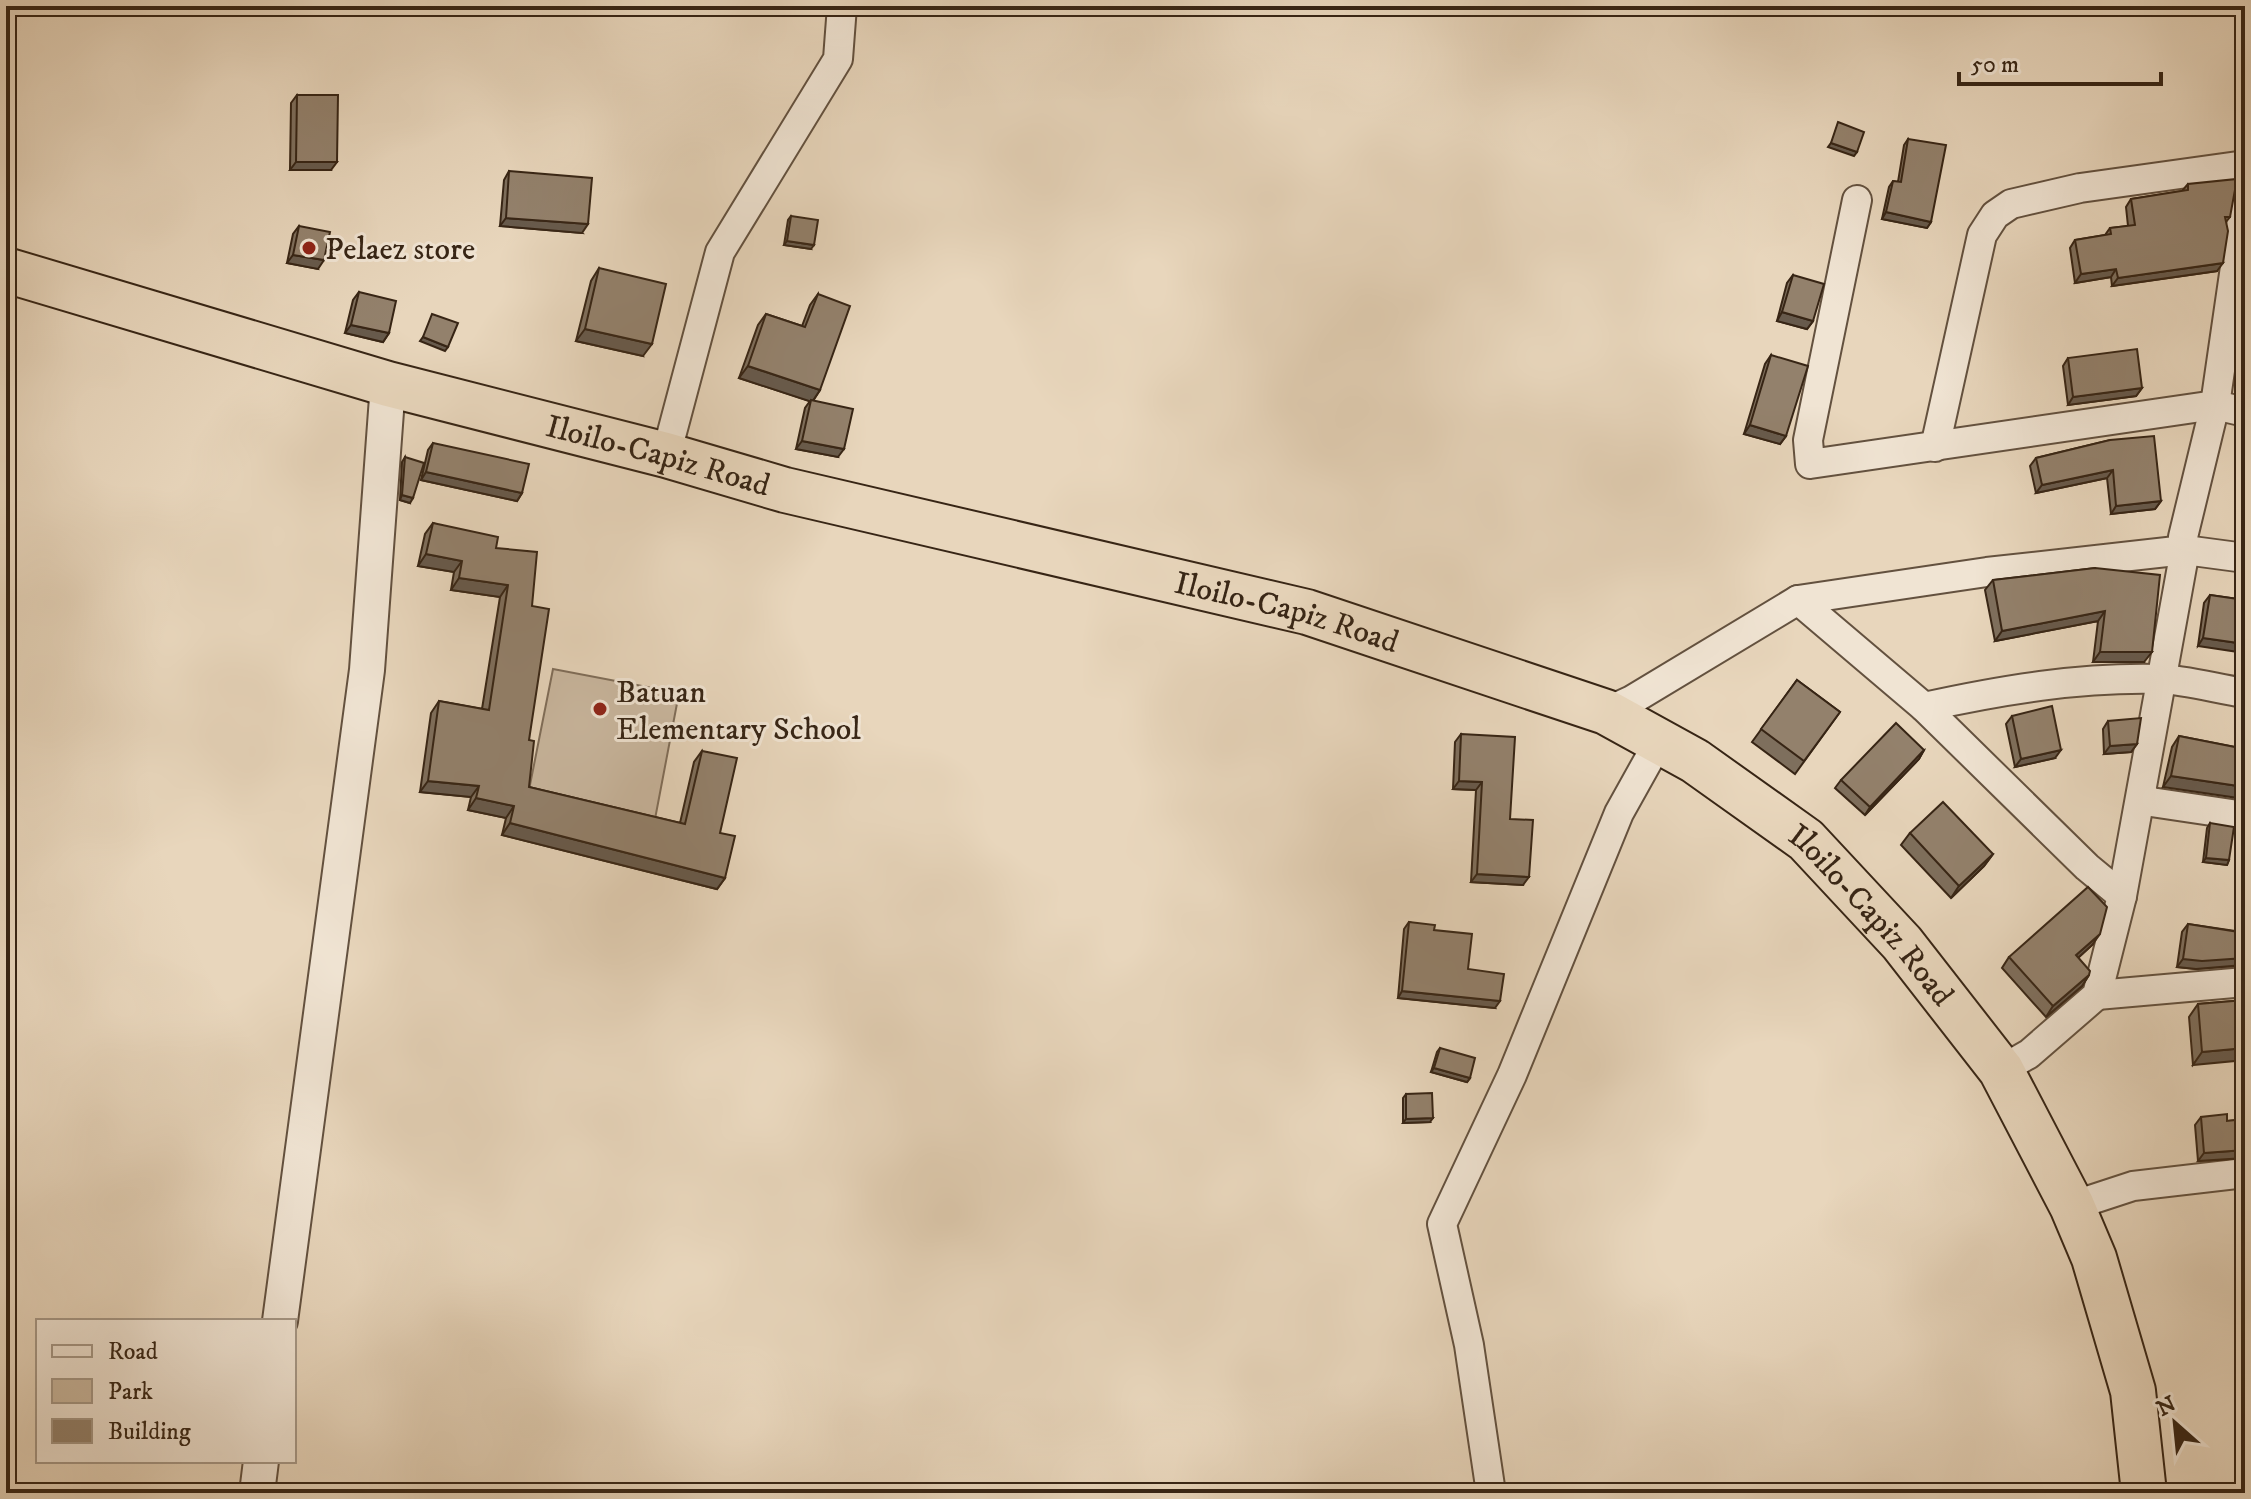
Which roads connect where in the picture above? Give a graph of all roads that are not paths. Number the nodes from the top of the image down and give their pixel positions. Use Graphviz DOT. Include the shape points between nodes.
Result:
graph roads {
  1 [pos="842,6"];
  2 [pos="2245,165"];
  3 [pos="2245,198"];
  4 [pos="1857,200"];
  5 [pos="6,270"];
  6 [pos="2238,285"];
  7 [pos="388,384"];
  8 [pos="2215,405"];
  9 [pos="2245,412"];
  10 [pos="1935,447"];
  11 [pos="666,455"];
  12 [pos="2185,550"];
  13 [pos="2245,558"];
  14 [pos="1798,600"];
  15 [pos="2162,679"];
  16 [pos="2245,693"];
  17 [pos="1924,707"];
  18 [pos="1606,712"];
  19 [pos="1658,743"];
  20 [pos="2141,795"];
  21 [pos="2245,816"];
  22 [pos="2122,896"];
  23 [pos="2245,982"];
  24 [pos="2097,995"];
  25 [pos="2001,1070"];
  26 [pos="2245,1173"];
  27 [pos="2072,1206"];
  28 [pos="280,1319"];
  29 [pos="261,1463"];
  30 [pos="257,1493"];
  31 [pos="1491,1493"];
  32 [pos="2144,1493"];
  1 -- 11 [label="street" via="838,59 720,252"];
  2 -- 10 [label="street" via="2080,188 2011,204 1995,215 1982,235"];
  3 -- 6 [label="street"];
  4 -- 10 [label="street" via="1808,440 1810,464"];
  5 -- 7 [label="highway, Iloilo-Capiz Road"];
  6 -- 8 [label="street"];
  7 -- 11 [label="highway, Iloilo-Capiz Road"];
  7 -- 28 [label="street" via="367,670"];
  8 -- 9 [label="street"];
  8 -- 10 [label="street"];
  8 -- 12 [label="street" via="2183,537"];
  11 -- 18 [label="highway, Iloilo-Capiz Road" via="887,516 1307,612"];
  12 -- 13 [label="street"];
  12 -- 14 [label="street"];
  12 -- 15 [label="street"];
  14 -- 17 [label="street"];
  14 -- 18 [label="street"];
  15 -- 16 [label="street"];
  15 -- 17 [label="street" via="2046,685"];
  15 -- 20 [label="street"];
  17 -- 22 [label="street"];
  18 -- 19 [label="highway, Iloilo-Capiz Road"];
  19 -- 25 [label="highway, Iloilo-Capiz Road" via="1695,761 1806,840 1902,943"];
  19 -- 31 [label="street" via="1619,813 1512,1075 1442,1224 1469,1345"];
  20 -- 21 [label="street" via="2151,802"];
  20 -- 22 [label="street"];
  22 -- 24 [label="street"];
  23 -- 24 [label="street"];
  24 -- 25 [label="street" via="2029,1054"];
  25 -- 27 [label="highway, Iloilo-Capiz Road"];
  26 -- 27 [label="street" via="2133,1186"];
  27 -- 32 [label="highway, Iloilo-Capiz Road" via="2094,1258 2133,1391"];
  29 -- 30 [label="street"];
}
